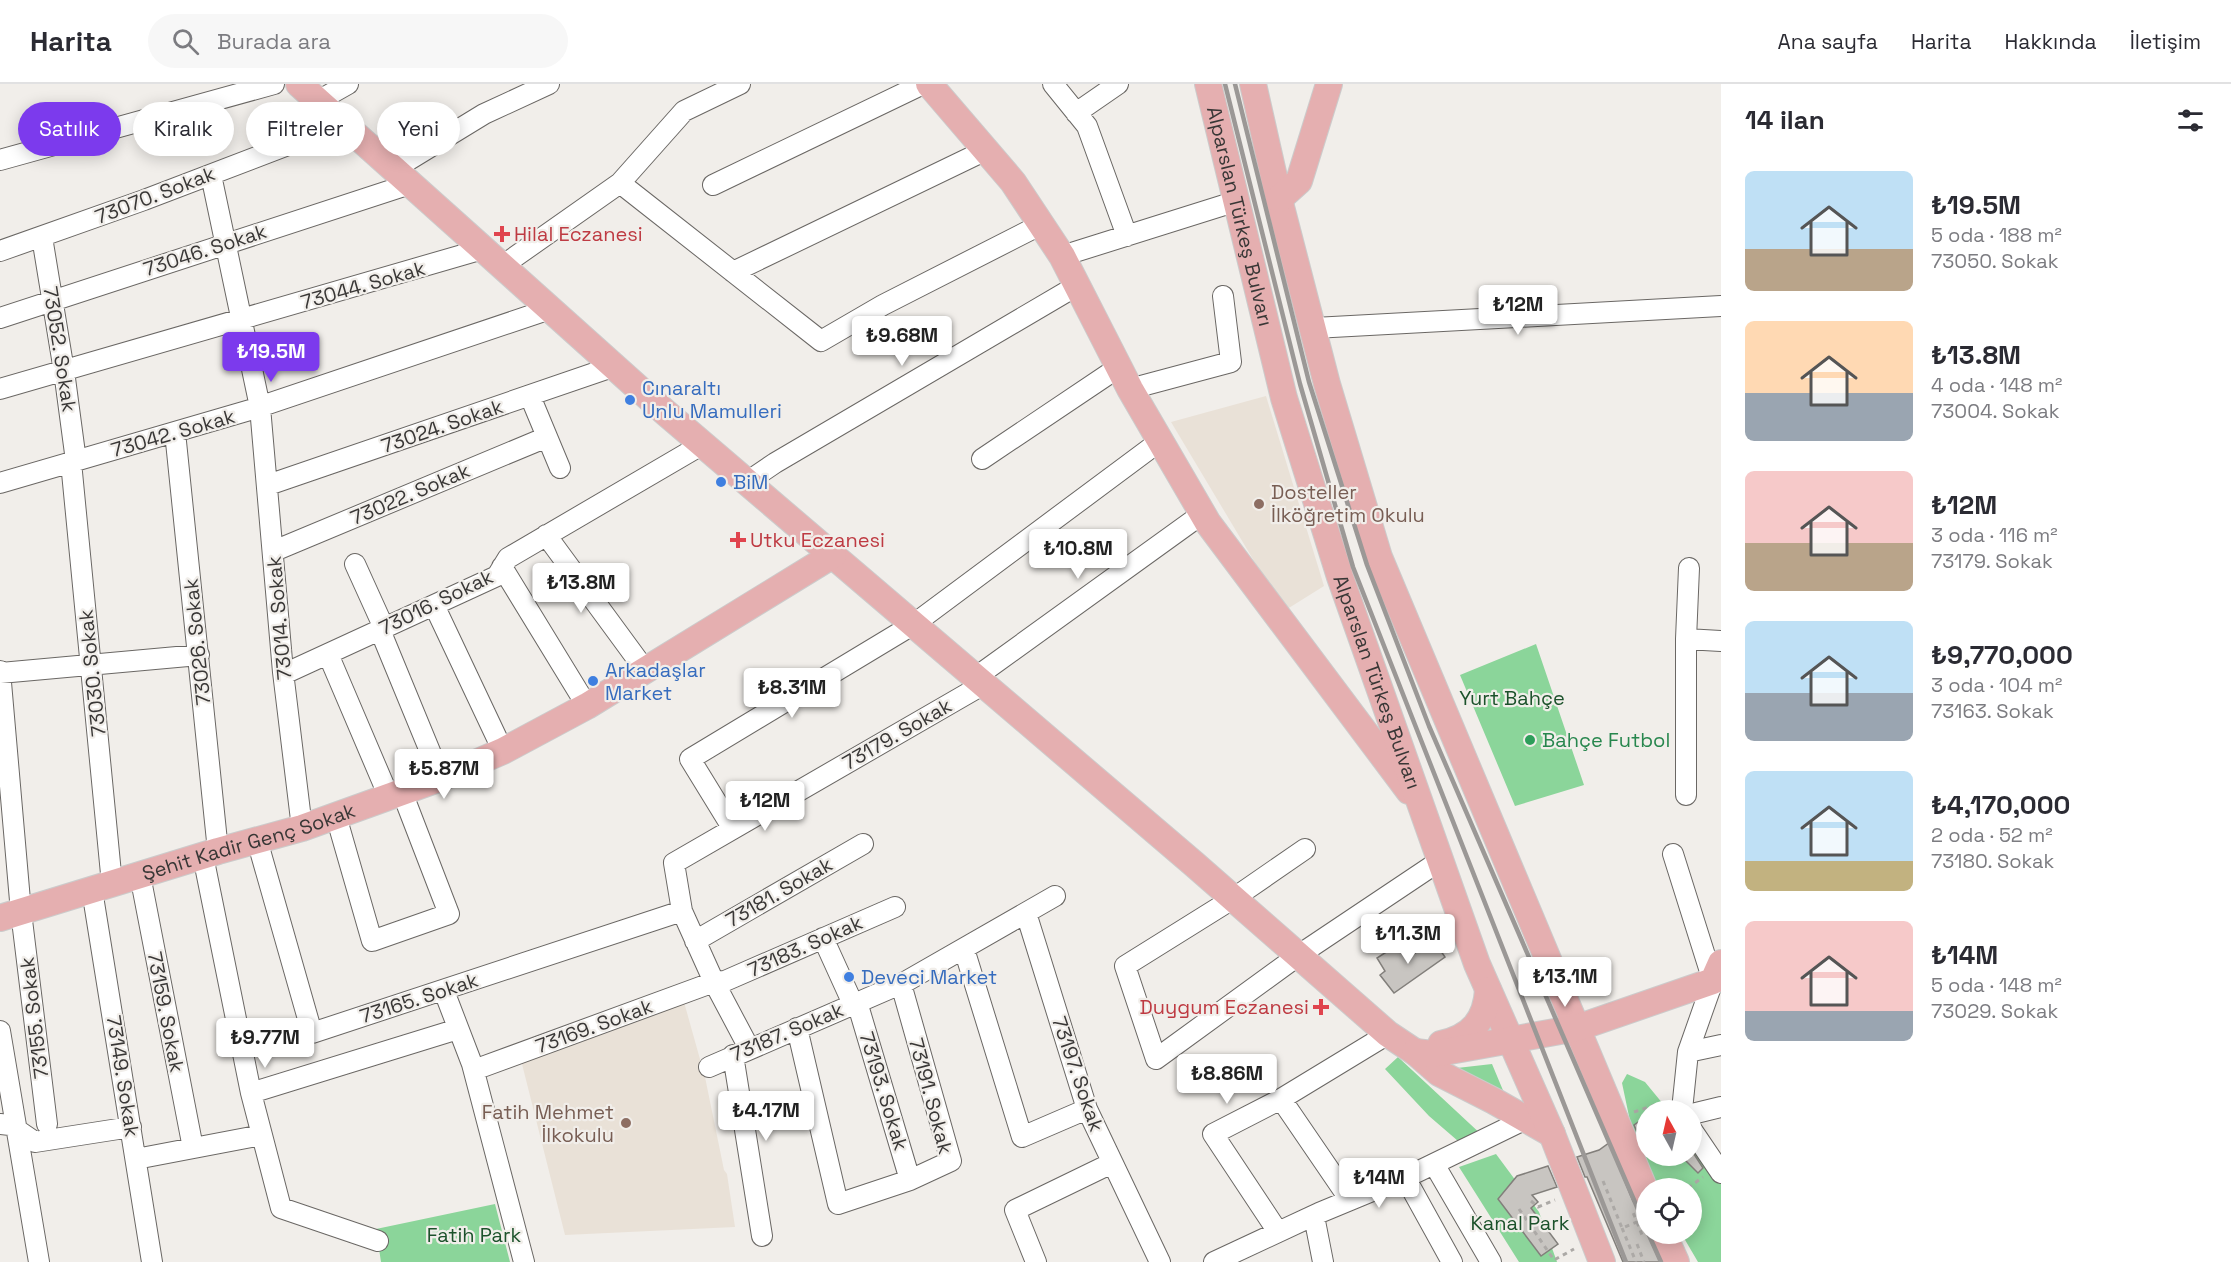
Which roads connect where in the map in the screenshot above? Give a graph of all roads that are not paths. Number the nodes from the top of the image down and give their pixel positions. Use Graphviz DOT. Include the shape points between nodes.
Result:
graph roads {
  1 [pos="274,84"];
  2 [pos="298,84"];
  3 [pos="348,84"];
  4 [pos="549,84"];
  5 [pos="740,84"];
  6 [pos="923,84"];
  7 [pos="929,84"];
  8 [pos="1053,84"];
  9 [pos="1118,84"];
  10 [pos="1208,84"];
  11 [pos="1253,84"];
  12 [pos="1329,84"];
  13 [pos="318,101"];
  14 [pos="1076,113"];
  15 [pos="365,144"];
  16 [pos="986,150"];
  17 [pos="260,156"];
  18 [pos="0,160"];
  19 [pos="211,175"];
  20 [pos="402,177"];
  21 [pos="620,183"];
  22 [pos="713,185"];
  23 [pos="1279,199"];
  24 [pos="1237,201"];
  25 [pos="1042,224"];
  26 [pos="1127,236"];
  27 [pos="42,237"];
  28 [pos="225,243"];
  29 [pos="483,249"];
  30 [pos="0,251"];
  31 [pos="1062,256"];
  32 [pos="502,266"];
  33 [pos="733,272"];
  34 [pos="1078,285"];
  35 [pos="1224,296"];
  36 [pos="53,301"];
  37 [pos="1721,306"];
  38 [pos="550,309"];
  39 [pos="0,318"];
  40 [pos="242,320"];
  41 [pos="1314,328"];
  42 [pos="615,366"];
  43 [pos="64,371"];
  44 [pos="1125,378"];
  45 [pos="0,389"];
  46 [pos="530,396"];
  47 [pos="260,407"];
  48 [pos="175,432"];
  49 [pos="547,437"];
  50 [pos="1160,441"];
  51 [pos="703,444"];
  52 [pos="982,459"];
  53 [pos="73,462"];
  54 [pos="561,468"];
  55 [pos="747,482"];
  56 [pos="0,483"];
  57 [pos="268,485"];
  58 [pos="1202,514"];
  59 [pos="546,535"];
  60 [pos="274,551"];
  61 [pos="832,555"];
  62 [pos="356,564"];
  63 [pos="502,567"];
  64 [pos="1689,568"];
  65 [pos="434,605"];
  66 [pos="914,624"];
  67 [pos="382,629"];
  68 [pos="1686,639"];
  69 [pos="1721,641"];
  70 [pos="328,654"];
  71 [pos="199,655"];
  72 [pos="92,665"];
  73 [pos="645,670"];
  74 [pos="0,672"];
  75 [pos="284,674"];
  76 [pos="980,681"];
  77 [pos="587,706"];
  78 [pos="503,751"];
  79 [pos="441,778"];
  80 [pos="395,794"];
  81 [pos="1686,795"];
  82 [pos="1422,808"];
  83 [pos="336,816"];
  84 [pos="302,828"];
  85 [pos="733,829"];
  86 [pos="257,840"];
  87 [pos="863,844"];
  88 [pos="1305,849"];
  89 [pos="210,853"];
  90 [pos="1673,854"];
  91 [pos="1441,860"];
  92 [pos="140,875"];
  93 [pos="102,887"];
  94 [pos="1055,896"];
  95 [pos="1234,898"];
  96 [pos="895,907"];
  97 [pos="682,911"];
  98 [pos="1026,913"];
  99 [pos="11,915"];
  100 [pos="823,938"];
  101 [pos="695,941"];
  102 [pos="964,949"];
  103 [pos="1299,955"];
  104 [pos="1717,972"];
  105 [pos="714,982"];
  106 [pos="901,984"];
  107 [pos="1488,990"];
  108 [pos="444,991"];
  109 [pos="855,1003"];
  110 [pos="797,1028"];
  111 [pos="1577,1028"];
  112 [pos="458,1029"];
  113 [pos="0,1030"];
  114 [pos="1388,1034"];
  115 [pos="1509,1041"];
  116 [pos="1721,1045"];
  117 [pos="741,1051"];
  118 [pos="1415,1052"];
  119 [pos="1688,1052"];
  120 [pos="709,1067"];
  121 [pos="474,1070"];
  122 [pos="251,1093"];
  123 [pos="1281,1099"];
  124 [pos="1682,1100"];
  125 [pos="1721,1107"];
  126 [pos="1087,1109"];
  127 [pos="1702,1112"];
  128 [pos="1526,1119"];
  129 [pos="47,1124"];
  130 [pos="8,1126"];
  131 [pos="131,1127"];
  132 [pos="1552,1134"];
  133 [pos="262,1135"];
  134 [pos="1702,1145"];
  135 [pos="193,1148"];
  136 [pos="136,1159"];
  137 [pos="1113,1163"];
  138 [pos="1434,1164"];
  139 [pos="1721,1173"];
  140 [pos="1405,1177"];
  141 [pos="910,1180"];
  142 [pos="1636,1193"];
  143 [pos="1350,1200"];
  144 [pos="1314,1216"];
  145 [pos="1278,1232"];
  146 [pos="762,1236"];
  147 [pos="378,1241"];
  148 [pos="1659,1244"];
  149 [pos="1598,1251"];
  150 [pos="39,1262"];
  151 [pos="152,1262"];
  152 [pos="524,1262"];
  153 [pos="1036,1262"];
  154 [pos="1160,1262"];
  155 [pos="1214,1262"];
  156 [pos="1323,1262"];
  157 [pos="1452,1262"];
  158 [pos="1491,1262"];
  159 [pos="1676,1262"];
  1 -- 18 [label="street"];
  2 -- 13 [label="main road"];
  3 -- 13 [label="street"];
  4 -- 20 [label="street, 73046. Sokak" via="484,114"];
  5 -- 21 [label="street" via="684,111"];
  6 -- 22 [label="street"];
  7 -- 16 [label="main road"];
  8 -- 14 [label="street"];
  9 -- 14 [label="street"];
  10 -- 24 [label="main road, Alparslan Türkeş Bulvarı"];
  11 -- 23 [label="main road"];
  12 -- 23 [label="main road" via="1299,181"];
  14 -- 26 [label="street" via="1087,126"];
  15 -- 20 [label="main road"];
  16 -- 25 [label="main road"];
  16 -- 33 [label="street"];
  17 -- 19 [label="street, 73070. Sokak"];
  19 -- 27 [label="street, 73070. Sokak"];
  19 -- 28 [label="street, 73014. Sokak"];
  20 -- 28 [label="street, 73046. Sokak"];
  20 -- 29 [label="main road"];
  21 -- 32 [label="street"];
  21 -- 33 [label="street"];
  23 -- 41 [label="main road"];
  24 -- 26 [label="street"];
  24 -- 82 [label="main road, Alparslan Türkeş Bulvarı" via="1284,398 1340,576"];
  25 -- 31 [label="main road"];
  25 -- 33 [label="street" via="821,341"];
  26 -- 31 [label="street"];
  27 -- 30 [label="street, 73070. Sokak"];
  27 -- 36 [label="street, 73052. Sokak"];
  28 -- 36 [label="street, 73046. Sokak"];
  28 -- 40 [label="street, 73014. Sokak"];
  29 -- 32 [label="main road"];
  29 -- 40 [label="street, 73044. Sokak"];
  31 -- 34 [label="main road"];
  32 -- 38 [label="main road"];
  34 -- 44 [label="main road"];
  34 -- 55 [label="street"];
  35 -- 44 [label="street" via="1231,362"];
  36 -- 39 [label="street, 73046. Sokak"];
  36 -- 43 [label="street, 73052. Sokak"];
  37 -- 41 [label="street"];
  38 -- 42 [label="main road"];
  38 -- 47 [label="street, 73042. Sokak"];
  40 -- 43 [label="street, 73044. Sokak"];
  40 -- 47 [label="street, 73014. Sokak"];
  41 -- 111 [label="main road" via="1379,557"];
  42 -- 46 [label="street, 73024. Sokak"];
  42 -- 51 [label="main road"];
  43 -- 45 [label="street, 73044. Sokak"];
  43 -- 53 [label="street, 73052. Sokak"];
  44 -- 50 [label="main road"];
  44 -- 52 [label="street"];
  46 -- 49 [label="street"];
  46 -- 57 [label="street, 73024. Sokak"];
  47 -- 48 [label="street, 73042. Sokak"];
  47 -- 57 [label="street, 73014. Sokak"];
  48 -- 53 [label="street, 73042. Sokak"];
  48 -- 71 [label="street, 73026. Sokak"];
  49 -- 54 [label="street"];
  49 -- 60 [label="street, 73022. Sokak"];
  50 -- 58 [label="main road"];
  50 -- 66 [label="street"];
  51 -- 55 [label="main road"];
  51 -- 59 [label="street, 73016. Sokak"];
  53 -- 56 [label="street, 73042. Sokak"];
  53 -- 72 [label="street, 73030. Sokak"];
  55 -- 61 [label="main road"];
  57 -- 60 [label="street, 73014. Sokak"];
  58 -- 76 [label="street, 73179. Sokak"];
  58 -- 82 [label="main road"];
  59 -- 63 [label="street, 73016. Sokak" via="508,558"];
  59 -- 73 [label="street"];
  60 -- 75 [label="street, 73014. Sokak"];
  61 -- 66 [label="main road"];
  61 -- 73 [label="main road, Şehit Kadir Genç Sokak"];
  62 -- 67 [label="street"];
  63 -- 65 [label="street, 73016. Sokak" via="497,576"];
  63 -- 77 [label="street"];
  64 -- 68 [label="street"];
  65 -- 67 [label="street, 73016. Sokak"];
  65 -- 78 [label="street"];
  66 -- 76 [label="main road"];
  66 -- 85 [label="street" via="690,759"];
  67 -- 70 [label="street, 73016. Sokak"];
  67 -- 79 [label="street"];
  68 -- 69 [label="street"];
  68 -- 81 [label="street"];
  70 -- 75 [label="street, 73016. Sokak"];
  70 -- 80 [label="street"];
  71 -- 72 [label="street"];
  71 -- 89 [label="street, 73026. Sokak"];
  72 -- 74 [label="street"];
  72 -- 93 [label="street, 73030. Sokak"];
  73 -- 77 [label="main road, Şehit Kadir Genç Sokak"];
  74 -- 99 [label="street, 73155. Sokak"];
  75 -- 84 [label="street, 73014. Sokak"];
  76 -- 85 [label="street, 73179. Sokak"];
  76 -- 95 [label="main road"];
  77 -- 78 [label="main road, Şehit Kadir Genç Sokak"];
  78 -- 79 [label="main road, Şehit Kadir Genç Sokak"];
  79 -- 80 [label="main road, Şehit Kadir Genç Sokak"];
  80 -- 83 [label="main road, Şehit Kadir Genç Sokak"];
  80 -- 83 [label="street" via="449,914 372,940"];
  82 -- 91 [label="main road, Alparslan Türkeş Bulvarı"];
  83 -- 84 [label="main road, Şehit Kadir Genç Sokak"];
  84 -- 86 [label="main road, Şehit Kadir Genç Sokak"];
  85 -- 97 [label="street, 73179. Sokak" via="674,863"];
  86 -- 89 [label="main road, Şehit Kadir Genç Sokak"];
  86 -- 108 [label="street, 73165. Sokak" via="312,1033"];
  87 -- 101 [label="street, 73181. Sokak"];
  88 -- 95 [label="street"];
  89 -- 92 [label="main road, Şehit Kadir Genç Sokak"];
  89 -- 122 [label="street, 73026. Sokak"];
  90 -- 104 [label="street"];
  91 -- 103 [label="street"];
  91 -- 107 [label="main road, Alparslan Türkeş Bulvarı"];
  92 -- 93 [label="main road, Şehit Kadir Genç Sokak"];
  92 -- 135 [label="street, 73159. Sokak"];
  93 -- 99 [label="main road, Şehit Kadir Genç Sokak"];
  93 -- 131 [label="street, 73149. Sokak"];
  94 -- 98 [label="street, 73187. Sokak"];
  95 -- 103 [label="main road"];
  95 -- 103 [label="street" via="1125,966 1156,1059"];
  96 -- 100 [label="street, 73183. Sokak"];
  97 -- 101 [label="street, 73179. Sokak"];
  97 -- 108 [label="street, 73165. Sokak"];
  98 -- 102 [label="street, 73187. Sokak"];
  98 -- 126 [label="street, 73197. Sokak"];
  99 -- 129 [label="street, 73155. Sokak"];
  100 -- 105 [label="street, 73183. Sokak"];
  100 -- 109 [label="street, 73193. Sokak"];
  101 -- 105 [label="street, 73179. Sokak"];
  102 -- 106 [label="street, 73187. Sokak"];
  102 -- 126 [label="street" via="1022,1137"];
  103 -- 114 [label="main road"];
  104 -- 111 [label="main road"];
  104 -- 119 [label="street"];
  105 -- 117 [label="street, 73179. Sokak"];
  105 -- 121 [label="street, 73169. Sokak"];
  106 -- 109 [label="street, 73187. Sokak"];
  106 -- 141 [label="street, 73191. Sokak" via="951,1161"];
  107 -- 115 [label="main road, Alparslan Türkeş Bulvarı"];
  107 -- 118 [label="main road" via="1487,1008 1476,1026 1452,1042"];
  108 -- 112 [label="street"];
  109 -- 110 [label="street, 73187. Sokak"];
  109 -- 141 [label="street, 73193. Sokak"];
  110 -- 117 [label="street, 73187. Sokak"];
  110 -- 141 [label="street, 73191. Sokak" via="838,1204"];
  111 -- 115 [label="main road"];
  111 -- 142 [label="main road"];
  112 -- 121 [label="street"];
  112 -- 122 [label="street"];
  113 -- 130 [label="street"];
  114 -- 118 [label="main road"];
  114 -- 123 [label="street"];
  115 -- 118 [label="main road" via="1433,1054"];
  115 -- 132 [label="main road, Alparslan Türkeş Bulvarı"];
  116 -- 119 [label="street"];
  117 -- 120 [label="street, 73187. Sokak"];
  117 -- 146 [label="street, 73179. Sokak"];
  118 -- 128 [label="main road" via="1439,1073"];
  119 -- 124 [label="street"];
  121 -- 152 [label="street"];
  122 -- 133 [label="street, 73026. Sokak"];
  123 -- 143 [label="street"];
  123 -- 145 [label="street" via="1213,1134"];
  125 -- 127 [label="street"];
  126 -- 137 [label="street, 73197. Sokak"];
  128 -- 132 [label="main road"];
  128 -- 138 [label="street"];
  130 -- 131 [label="street" via="36,1142"];
  130 -- 150 [label="street"];
  131 -- 136 [label="street, 73149. Sokak"];
  132 -- 149 [label="main road, Alparslan Türkeş Bulvarı"];
  133 -- 135 [label="street"];
  133 -- 147 [label="street, 73026. Sokak" via="281,1208"];
  134 -- 139 [label="street"];
  135 -- 136 [label="street"];
  136 -- 151 [label="street, 73149. Sokak"];
  137 -- 153 [label="street" via="1015,1210"];
  137 -- 154 [label="street, 73197. Sokak"];
  138 -- 140 [label="street"];
  138 -- 158 [label="street"];
  140 -- 143 [label="street"];
  140 -- 157 [label="street"];
  143 -- 144 [label="street"];
  144 -- 145 [label="street"];
  144 -- 156 [label="street"];
  145 -- 155 [label="street"];
  148 -- 159 [label="main road"];
}
